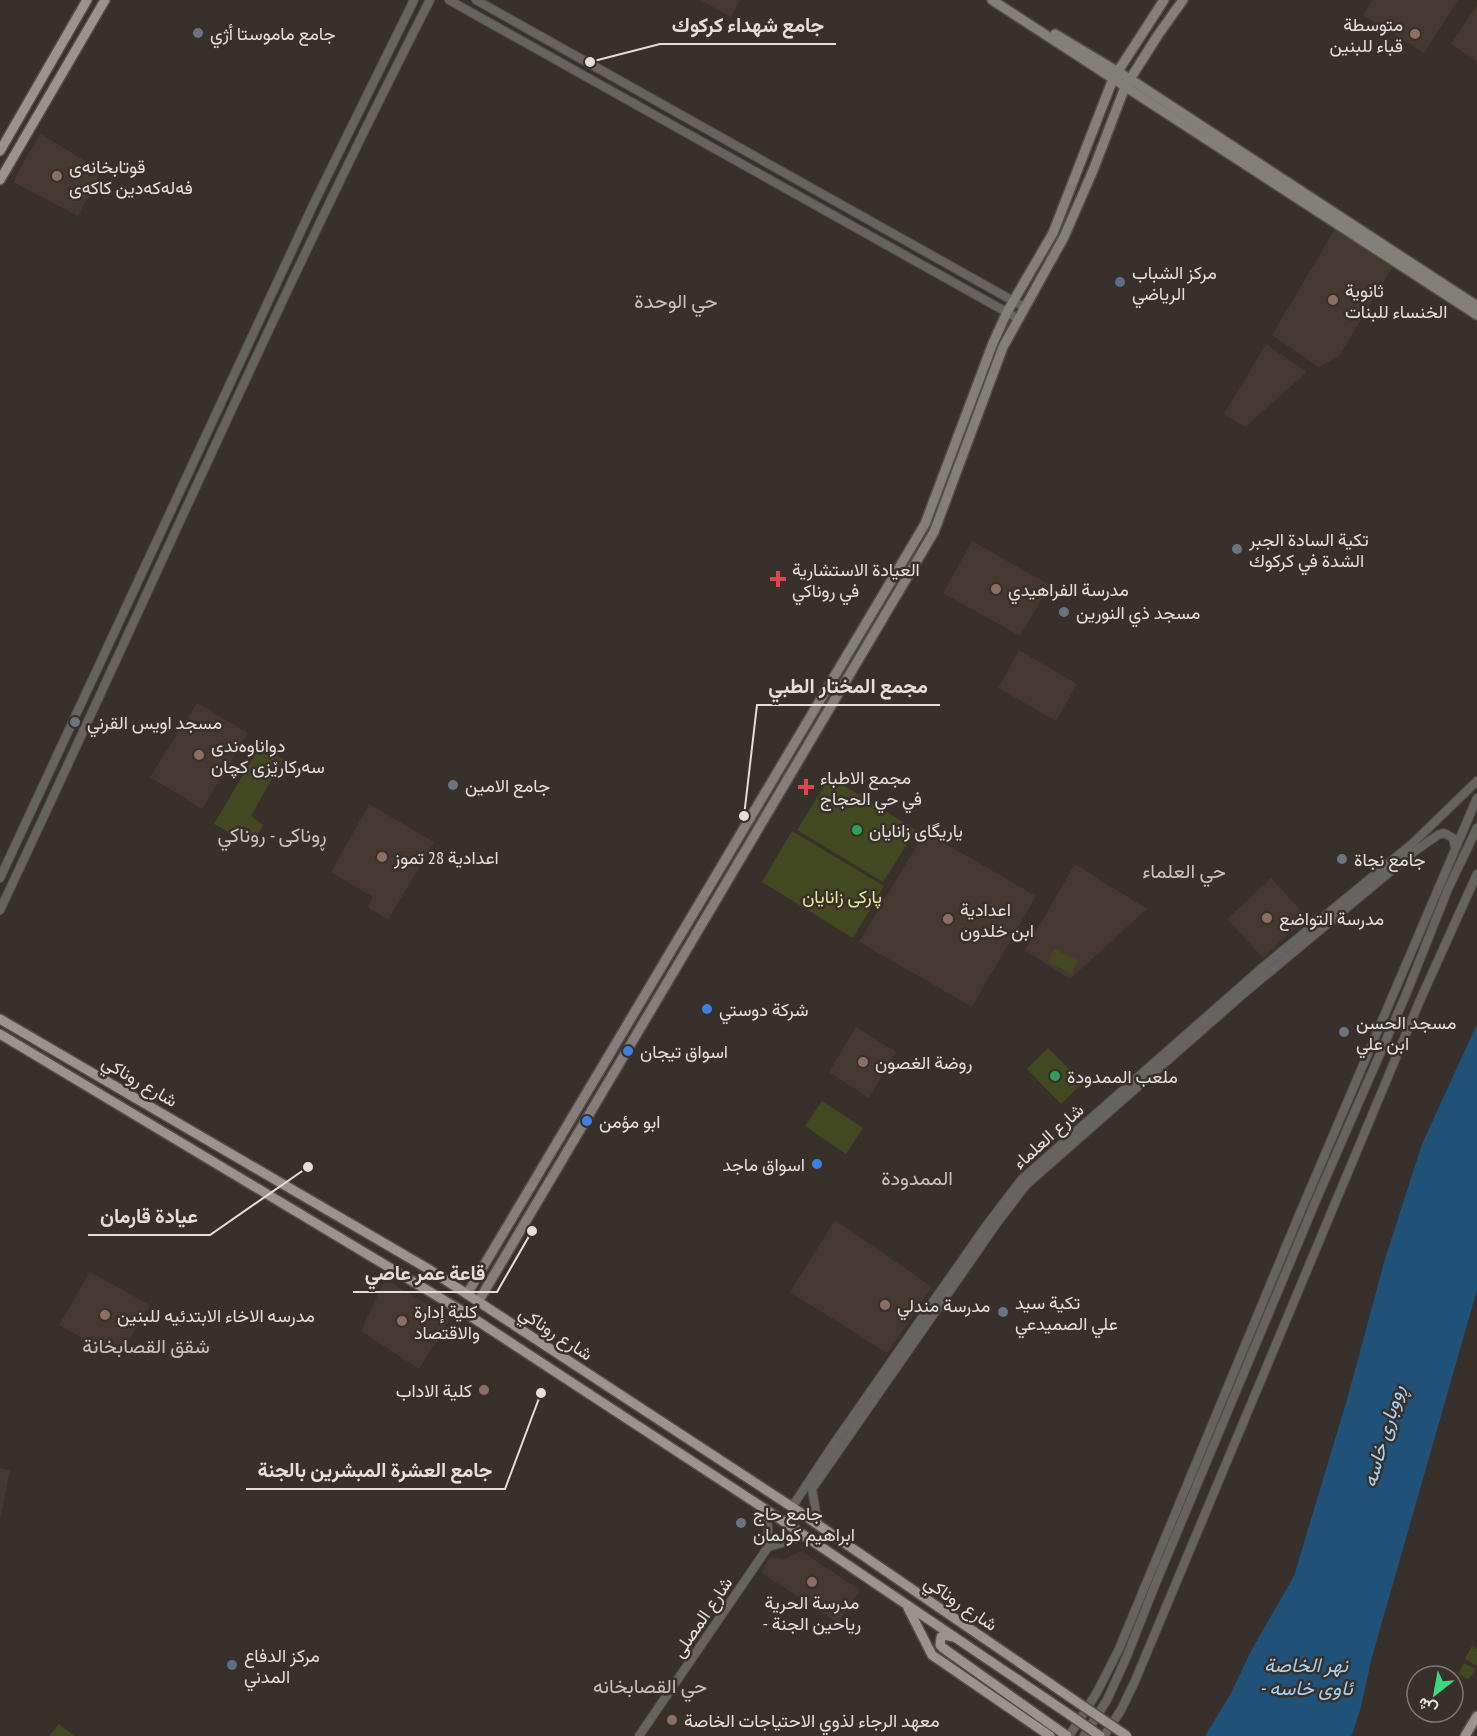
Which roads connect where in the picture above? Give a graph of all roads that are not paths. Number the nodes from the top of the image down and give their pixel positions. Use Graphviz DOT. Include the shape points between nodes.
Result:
graph roads {
  1 [pos="87,0"];
  2 [pos="105,0"];
  3 [pos="430,0"];
  4 [pos="449,0"];
  5 [pos="476,0"];
  6 [pos="992,0"];
  7 [pos="1002,0"];
  8 [pos="1164,0"];
  9 [pos="1183,0"];
  10 [pos="412,4"];
  11 [pos="423,15"];
  12 [pos="75,20"];
  13 [pos="89,27"];
  14 [pos="1115,75"];
  15 [pos="1128,83"];
  16 [pos="0,151"];
  17 [pos="0,180"];
  18 [pos="1013,300"];
  19 [pos="1024,306"];
  20 [pos="1477,306"];
  21 [pos="1007,312"];
  22 [pos="1477,315"];
  23 [pos="1017,318"];
  24 [pos="238,365"];
  25 [pos="250,371"];
  26 [pos="1477,781"];
  27 [pos="1477,798"];
  28 [pos="751,817"];
  29 [pos="762,824"];
  30 [pos="1477,828"];
  31 [pos="1455,847"];
  32 [pos="1477,874"];
  33 [pos="0,878"];
  34 [pos="1444,887"];
  35 [pos="0,910"];
  36 [pos="1407,992"];
  37 [pos="1421,998"];
  38 [pos="0,1017"];
  39 [pos="0,1034"];
  40 [pos="0,1040"];
  41 [pos="33,1053"];
  42 [pos="137,1099"];
  43 [pos="129,1111"];
  44 [pos="1297,1220"];
  45 [pos="1307,1224"];
  46 [pos="467,1294"];
  47 [pos="478,1302"];
  48 [pos="600,1381"];
  49 [pos="591,1396"];
  50 [pos="1226,1418"];
  51 [pos="1241,1424"];
  52 [pos="1206,1442"];
  53 [pos="1214,1445"];
  54 [pos="792,1507"];
  55 [pos="765,1509"];
  56 [pos="818,1525"];
  57 [pos="806,1536"];
  58 [pos="768,1547"];
  59 [pos="905,1603"];
  60 [pos="1128,1626"];
  61 [pos="1138,1630"];
  62 [pos="954,1637"];
  63 [pos="1477,1716"];
  64 [pos="639,1736"];
  65 [pos="1050,1736"];
  66 [pos="1068,1736"];
  67 [pos="1084,1736"];
  68 [pos="1102,1736"];
  69 [pos="1127,1736"];
  70 [pos="1465,1736"];
  1 -- 12 [label="main road"];
  2 -- 13 [label="main road"];
  3 -- 11 [label="street"];
  4 -- 21 [label="street"];
  5 -- 18 [label="street"];
  6 -- 14 [label="main road"];
  7 -- 14 [label="main road"];
  8 -- 14 [label="main road"];
  9 -- 15 [label="main road"];
  10 -- 11 [label="street"];
  10 -- 24 [label="street"];
  11 -- 25 [label="street"];
  12 -- 13 [label="main road"];
  12 -- 16 [label="main road"];
  13 -- 17 [label="main road"];
  14 -- 15 [label="main road"];
  14 -- 18 [label="main road" via="1053,233"];
  15 -- 19 [label="main road" via="1076,212"];
  15 -- 20 [label="main road"];
  15 -- 22 [label="main road"];
  18 -- 19 [label="street"];
  18 -- 21 [label="main road"];
  19 -- 23 [label="main road"];
  21 -- 23 [label="street"];
  21 -- 28 [label="main road" via="925,524"];
  23 -- 29 [label="main road" via="934,532"];
  24 -- 25 [label="street"];
  24 -- 33 [label="street"];
  25 -- 35 [label="street"];
  26 -- 54 [label="street, شارع العلماء" via="1413,843 1263,967 1022,1179"];
  27 -- 31 [label="street"];
  28 -- 29 [label="main road"];
  28 -- 46 [label="main road"];
  29 -- 47 [label="main road"];
  30 -- 34 [label="street"];
  31 -- 34 [label="street"];
  31 -- 56 [label="street, شارع العلماء" via="1453,838 1444,833 1415,851 1242,995 1026,1185 812,1489"];
  32 -- 37 [label="street"];
  34 -- 36 [label="street"];
  34 -- 44 [label="street"];
  36 -- 37 [label="street"];
  36 -- 45 [label="street"];
  37 -- 51 [label="street"];
  38 -- 42 [label="main road, شارع روناكي"];
  39 -- 41 [label="main road, شارع روناكي"];
  40 -- 41 [label="main road"];
  41 -- 43 [label="main road, شارع روناكي"];
  42 -- 43 [label="main road"];
  42 -- 46 [label="main road, شارع روناكي"];
  43 -- 49 [label="main road, شارع روناكي" via="467,1314"];
  44 -- 45 [label="street"];
  44 -- 52 [label="street"];
  45 -- 50 [label="street"];
  46 -- 47 [label="main road, شارع روناكي"];
  47 -- 48 [label="main road, شارع روناكي"];
  48 -- 49 [label="main road"];
  48 -- 54 [label="main road, شارع روناكي"];
  49 -- 55 [label="main road, شارع روناكي"];
  50 -- 51 [label="street"];
  50 -- 53 [label="street"];
  51 -- 68 [label="street" via="1135,1681"];
  52 -- 53 [label="street"];
  52 -- 60 [label="street"];
  53 -- 61 [label="street"];
  54 -- 56 [label="main road, شارع روناكي"];
  55 -- 57 [label="main road, شارع روناكي"];
  55 -- 58 [label="street"];
  56 -- 69 [label="main road, شارع روناكي, bridge"];
  57 -- 58 [label="street"];
  57 -- 59 [label="main road, شارع روناكي"];
  58 -- 64 [label="street, شارع المصلى"];
  59 -- 62 [label="main road, شارع روناكي"];
  59 -- 65 [label="main road" via="932,1655"];
  60 -- 61 [label="street"];
  60 -- 66 [label="street" via="1102,1684"];
  61 -- 67 [label="street" via="1107,1700"];
  62 -- 66 [label="main road" via="944,1635 940,1644"];
  62 -- 68 [label="main road, شارع روناكي, bridge"];
  63 -- 70 [label="main road"];
}
